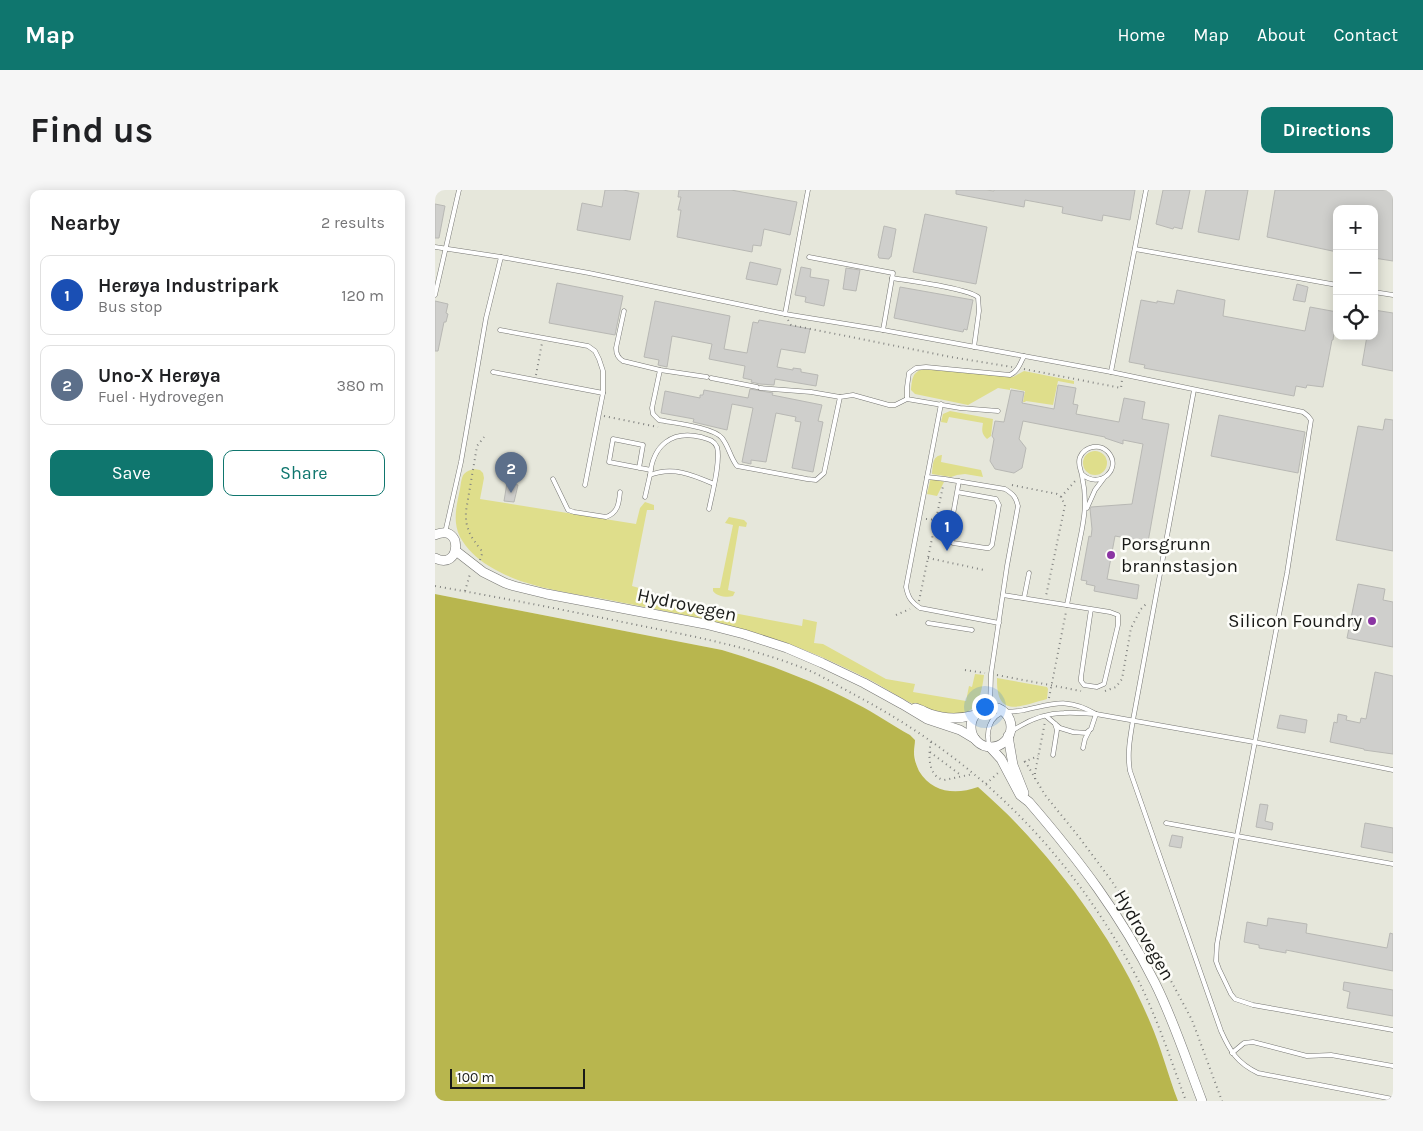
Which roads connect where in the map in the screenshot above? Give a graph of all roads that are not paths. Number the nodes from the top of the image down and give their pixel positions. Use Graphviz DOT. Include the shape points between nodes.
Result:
graph roads {
  1 [pos="459,190"];
  2 [pos="808,190"];
  3 [pos="1146,190"];
  4 [pos="435,247"];
  5 [pos="447,249"];
  6 [pos="1135,249"];
  7 [pos="501,257"];
  8 [pos="809,257"];
  9 [pos="892,278"];
  10 [pos="1333,284"];
  11 [pos="1378,293"];
  12 [pos="435,295"];
  13 [pos="1393,295"];
  14 [pos="624,311"];
  15 [pos="785,314"];
  16 [pos="500,330"];
  17 [pos="883,330"];
  18 [pos="974,347"];
  19 [pos="1024,356"];
  20 [pos="660,370"];
  21 [pos="493,372"];
  22 [pos="1111,372"];
  23 [pos="1194,390"];
  24 [pos="603,392"];
  25 [pos="840,397"];
  26 [pos="907,399"];
  27 [pos="941,404"];
  28 [pos="998,412"];
  29 [pos="639,468"];
  30 [pos="651,470"];
  31 [pos="1082,474"];
  32 [pos="650,475"];
  33 [pos="927,477"];
  34 [pos="1104,478"];
  35 [pos="553,479"];
  36 [pos="959,481"];
  37 [pos="585,484"];
  38 [pos="714,484"];
  39 [pos="620,492"];
  40 [pos="957,492"];
  41 [pos="645,497"];
  42 [pos="709,509"];
  43 [pos="1085,512"];
  44 [pos="445,533"];
  45 [pos="435,535"];
  46 [pos="456,551"];
  47 [pos="435,558"];
  48 [pos="1029,573"];
  49 [pos="1003,595"];
  50 [pos="1024,598"];
  51 [pos="1067,604"];
  52 [pos="1091,609"];
  53 [pos="928,623"];
  54 [pos="999,623"];
  55 [pos="972,630"];
  56 [pos="907,707"];
  57 [pos="990,707"];
  58 [pos="1004,712"];
  59 [pos="1096,714"];
  60 [pos="975,715"];
  61 [pos="1046,715"];
  62 [pos="1133,720"];
  63 [pos="1055,724"];
  64 [pos="1089,731"];
  65 [pos="1009,735"];
  66 [pos="975,740"];
  67 [pos="1254,742"];
  68 [pos="990,747"];
  69 [pos="1083,748"];
  70 [pos="1053,755"];
  71 [pos="1393,770"];
  72 [pos="1029,802"];
  73 [pos="1166,823"];
  74 [pos="1237,836"];
  75 [pos="1393,864"];
  76 [pos="1393,1030"];
  77 [pos="1232,1053"];
  78 [pos="1393,1066"];
  79 [pos="1393,1099"];
  80 [pos="1202,1101"];
  1 -- 5 [label="lane"];
  2 -- 15 [label="lane"];
  3 -- 6 [label="lane"];
  4 -- 5 [label="lane"];
  5 -- 7 [label="lane"];
  5 -- 12 [label="lane"];
  6 -- 10 [label="lane"];
  6 -- 22 [label="lane"];
  7 -- 15 [label="lane"];
  7 -- 44 [label="lane" via="486,318"];
  8 -- 9 [label="lane" via="893,273"];
  9 -- 17 [label="lane"];
  9 -- 18 [label="lane" via="975,294 979,311"];
  11 -- 13 [label="lane"];
  14 -- 20 [label="lane" via="616,348 618,356 623,361"];
  15 -- 17 [label="lane"];
  16 -- 24 [label="lane" via="588,346 595,351 603,371"];
  17 -- 18 [label="lane"];
  18 -- 19 [label="lane"];
  19 -- 22 [label="lane"];
  19 -- 26 [label="lane" via="1019,368 1010,375 916,368 909,373"];
  20 -- 25 [label="lane"];
  20 -- 25 [label="lane" via="652,408 659,420 717,434 737,466 807,480 820,478 824,473"];
  21 -- 24 [label="lane"];
  22 -- 23 [label="lane"];
  23 -- 62 [label="lane"];
  23 -- 67 [label="lane" via="1303,412 1311,420 1287,573"];
  24 -- 37 [label="lane"];
  25 -- 26 [label="lane" via="853,396 889,405"];
  26 -- 27 [label="lane"];
  27 -- 28 [label="lane"];
  27 -- 33 [label="lane"];
  29 -- 29 [label="lane" via="609,462 613,439 643,445"];
  29 -- 30 [label="lane"];
  30 -- 32 [label="lane"];
  30 -- 38 [label="lane" via="667,441 681,435 695,436 710,440 716,446 718,458"];
  31 -- 34 [label="lane" via="1093,480"];
  31 -- 34 [label="lane" via="1079,462 1084,451 1101,447 1113,462"];
  31 -- 43 [label="lane"];
  32 -- 38 [label="lane" via="673,471"];
  32 -- 41 [label="lane"];
  33 -- 36 [label="lane"];
  33 -- 54 [label="lane" via="906,587 909,598 920,608"];
  34 -- 43 [label="lane"];
  35 -- 39 [label="lane" via="568,510 573,512 611,515 618,505"];
  36 -- 40 [label="lane"];
  36 -- 49 [label="lane" via="1005,489 1017,500"];
  38 -- 42 [label="lane"];
  40 -- 40 [label="lane" via="950,540 989,548 998,502"];
  43 -- 51 [label="lane"];
  44 -- 45 [label="street"];
  44 -- 46 [label="street" via="455,539"];
  46 -- 47 [label="street" via="443,561"];
  46 -- 56 [label="street, Hydrovegen" via="483,572 514,586 705,624 770,642 835,669"];
  48 -- 50 [label="lane"];
  49 -- 50 [label="lane"];
  49 -- 54 [label="lane"];
  50 -- 51 [label="lane"];
  51 -- 52 [label="lane"];
  52 -- 52 [label="lane" via="1110,612 1118,618 1104,684 1097,687 1084,685 1081,677"];
  53 -- 55 [label="lane"];
  54 -- 57 [label="lane" via="991,674"];
  56 -- 60 [label="street, Hydrovegen" via="950,718"];
  56 -- 66 [label="street, Hydrovegen" via="927,720 960,730"];
  57 -- 58 [label="street"];
  57 -- 60 [label="street"];
  58 -- 59 [label="lane" via="1056,703 1083,706"];
  58 -- 65 [label="street, Hydrovegen" via="1010,726"];
  58 -- 68 [label="lane" via="991,722 988,734"];
  59 -- 61 [label="lane" via="1066,712"];
  59 -- 62 [label="lane"];
  59 -- 64 [label="lane"];
  60 -- 66 [label="street" via="971,727"];
  61 -- 63 [label="lane"];
  61 -- 65 [label="lane" via="1025,722"];
  62 -- 67 [label="lane"];
  62 -- 77 [label="lane" via="1129,745 1130,771 1221,1031"];
  63 -- 64 [label="lane" via="1073,732"];
  63 -- 70 [label="lane"];
  64 -- 69 [label="lane"];
  65 -- 68 [label="street" via="1001,744"];
  65 -- 72 [label="street, Hydrovegen" via="1013,765"];
  66 -- 68 [label="street, Hydrovegen"];
  67 -- 71 [label="lane"];
  67 -- 74 [label="lane"];
  68 -- 72 [label="street, Hydrovegen" via="1001,759 1020,794"];
  72 -- 80 [label="street, Hydrovegen" via="1105,897 1140,953 1166,1007"];
  73 -- 74 [label="lane"];
  74 -- 75 [label="lane"];
  74 -- 76 [label="lane" via="1218,938 1217,961 1235,999"];
  77 -- 78 [label="lane" via="1244,1043 1253,1042 1307,1056 1331,1055"];
  77 -- 79 [label="lane" via="1258,1073"];
}
